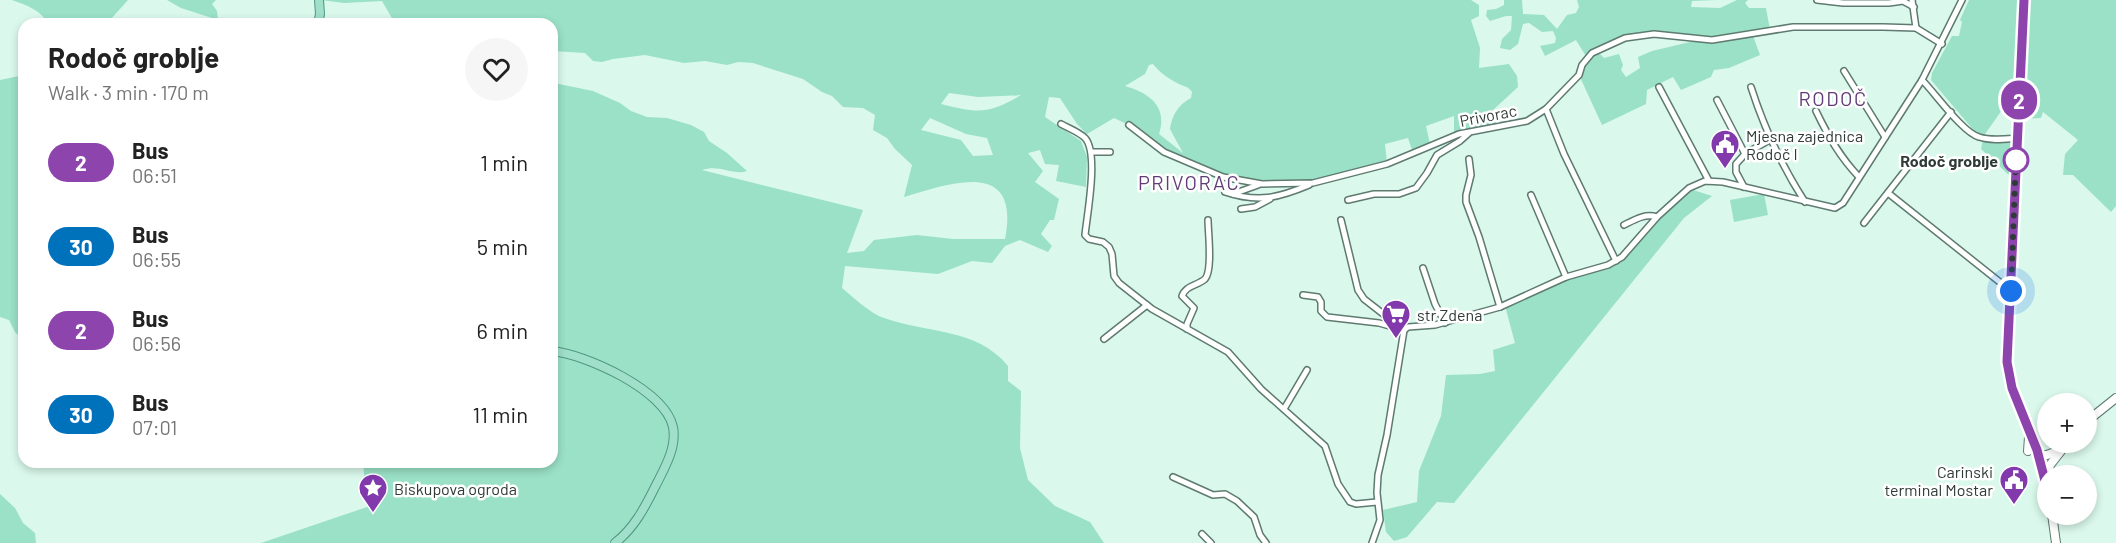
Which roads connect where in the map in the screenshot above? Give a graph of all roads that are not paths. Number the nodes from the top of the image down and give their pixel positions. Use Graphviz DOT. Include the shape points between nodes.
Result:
graph roads {
  1 [pos="319,0"];
  2 [pos="1818,0"];
  3 [pos="1912,0"];
  4 [pos="1962,0"];
  5 [pos="2024,0"];
  6 [pos="1914,7"];
  7 [pos="319,18"];
  8 [pos="1916,28"];
  9 [pos="1942,44"];
  10 [pos="1844,71"];
  11 [pos="1922,80"];
  12 [pos="1659,87"];
  13 [pos="1751,87"];
  14 [pos="1717,100"];
  15 [pos="1546,109"];
  16 [pos="1816,111"];
  17 [pos="1951,112"];
  18 [pos="1061,124"];
  19 [pos="1129,124"];
  20 [pos="1472,130"];
  21 [pos="1885,137"];
  22 [pos="2017,138"];
  23 [pos="1771,139"];
  24 [pos="1092,152"];
  25 [pos="1110,152"];
  26 [pos="1745,154"];
  27 [pos="1470,159"];
  28 [pos="1859,177"];
  29 [pos="1709,181"];
  30 [pos="1313,183"];
  31 [pos="1263,184"];
  32 [pos="1744,187"];
  33 [pos="1224,192"];
  34 [pos="1888,193"];
  35 [pos="1231,194"];
  36 [pos="1531,195"];
  37 [pos="1271,198"];
  38 [pos="1348,200"];
  39 [pos="1804,202"];
  40 [pos="1241,209"];
  41 [pos="1657,217"];
  42 [pos="1208,220"];
  43 [pos="1341,220"];
  44 [pos="1864,223"];
  45 [pos="1624,225"];
  46 [pos="1616,261"];
  47 [pos="1423,268"];
  48 [pos="1566,277"];
  49 [pos="2011,291"];
  50 [pos="1303,295"];
  51 [pos="1146,305"];
  52 [pos="1500,307"];
  53 [pos="1444,323"];
  54 [pos="1188,329"];
  55 [pos="1404,330"];
  56 [pos="1104,339"];
  57 [pos="558,352"];
  58 [pos="1306,370"];
  59 [pos="2116,398"];
  60 [pos="1284,409"];
  61 [pos="2097,413"];
  62 [pos="2027,427"];
  63 [pos="2028,451"];
  64 [pos="2051,453"];
  65 [pos="2059,453"];
  66 [pos="2040,459"];
  67 [pos="2053,460"];
  68 [pos="2041,465"];
  69 [pos="2051,465"];
  70 [pos="1173,477"];
  71 [pos="1377,502"];
  72 [pos="2054,525"];
  73 [pos="1202,534"];
  74 [pos="615,543"];
  75 [pos="1211,543"];
  76 [pos="1266,543"];
  77 [pos="1372,543"];
  78 [pos="2056,543"];
  1 -- 7 [label="main road"];
  2 -- 6 [label="street" via="1903,1"];
  3 -- 6 [label="street"];
  4 -- 9 [label="street"];
  5 -- 22 [label="street"];
  6 -- 8 [label="street"];
  8 -- 9 [label="street"];
  8 -- 15 [label="street, Privorac" via="1793,27 1712,40 1641,34 1592,53 1579,75"];
  9 -- 11 [label="street"];
  10 -- 21 [label="street"];
  11 -- 17 [label="street"];
  11 -- 21 [label="street"];
  12 -- 29 [label="street"];
  13 -- 23 [label="street"];
  14 -- 26 [label="street"];
  15 -- 20 [label="street, Privorac" via="1527,121"];
  15 -- 46 [label="street"];
  16 -- 28 [label="street" via="1829,140"];
  17 -- 22 [label="street" via="1976,137"];
  17 -- 34 [label="street"];
  18 -- 24 [label="street" via="1083,136"];
  19 -- 31 [label="street, Privorac" via="1174,157 1223,177"];
  20 -- 30 [label="street, Privorac" via="1387,164"];
  20 -- 38 [label="street" via="1437,155 1416,188"];
  21 -- 28 [label="street"];
  22 -- 49 [label="street"];
  23 -- 26 [label="street"];
  23 -- 39 [label="street"];
  24 -- 25 [label="street"];
  24 -- 51 [label="street" via="1085,235 1109,247 1116,280"];
  26 -- 32 [label="street" via="1735,167"];
  27 -- 52 [label="street" via="1472,175 1466,202"];
  28 -- 39 [label="street" via="1843,203 1835,208"];
  29 -- 32 [label="street"];
  29 -- 41 [label="street" via="1689,188"];
  30 -- 31 [label="street, Privorac"];
  30 -- 37 [label="street"];
  31 -- 35 [label="street"];
  32 -- 39 [label="street"];
  33 -- 35 [label="street"];
  34 -- 44 [label="street"];
  34 -- 49 [label="street"];
  35 -- 37 [label="street"];
  36 -- 48 [label="street"];
  37 -- 40 [label="street"];
  41 -- 45 [label="street" via="1651,215"];
  41 -- 46 [label="street"];
  42 -- 54 [label="street" via="1208,273 1182,296 1194,308"];
  43 -- 55 [label="street" via="1358,290"];
  46 -- 48 [label="street"];
  47 -- 53 [label="street"];
  48 -- 52 [label="street"];
  49 -- 62 [label="street" via="2008,374"];
  50 -- 55 [label="street" via="1318,297 1321,311 1327,317"];
  51 -- 54 [label="street"];
  51 -- 56 [label="street"];
  52 -- 53 [label="street"];
  53 -- 55 [label="street"];
  54 -- 60 [label="street" via="1228,352"];
  55 -- 71 [label="street" via="1378,475"];
  57 -- 74 [label="main road" via="578,356 620,376 660,405 671,422 673,442 664,468 634,525"];
  58 -- 60 [label="street"];
  59 -- 61 [label="street"];
  60 -- 71 [label="street" via="1325,446 1338,484 1350,502"];
  62 -- 63 [label="street"];
  62 -- 66 [label="street"];
  64 -- 66 [label="street"];
  65 -- 67 [label="street"];
  66 -- 67 [label="street"];
  66 -- 68 [label="street"];
  67 -- 69 [label="street"];
  70 -- 76 [label="street" via="1237,501 1254,517"];
  71 -- 77 [label="street" via="1380,520"];
  72 -- 78 [label="street"];
  73 -- 75 [label="street"];
}
